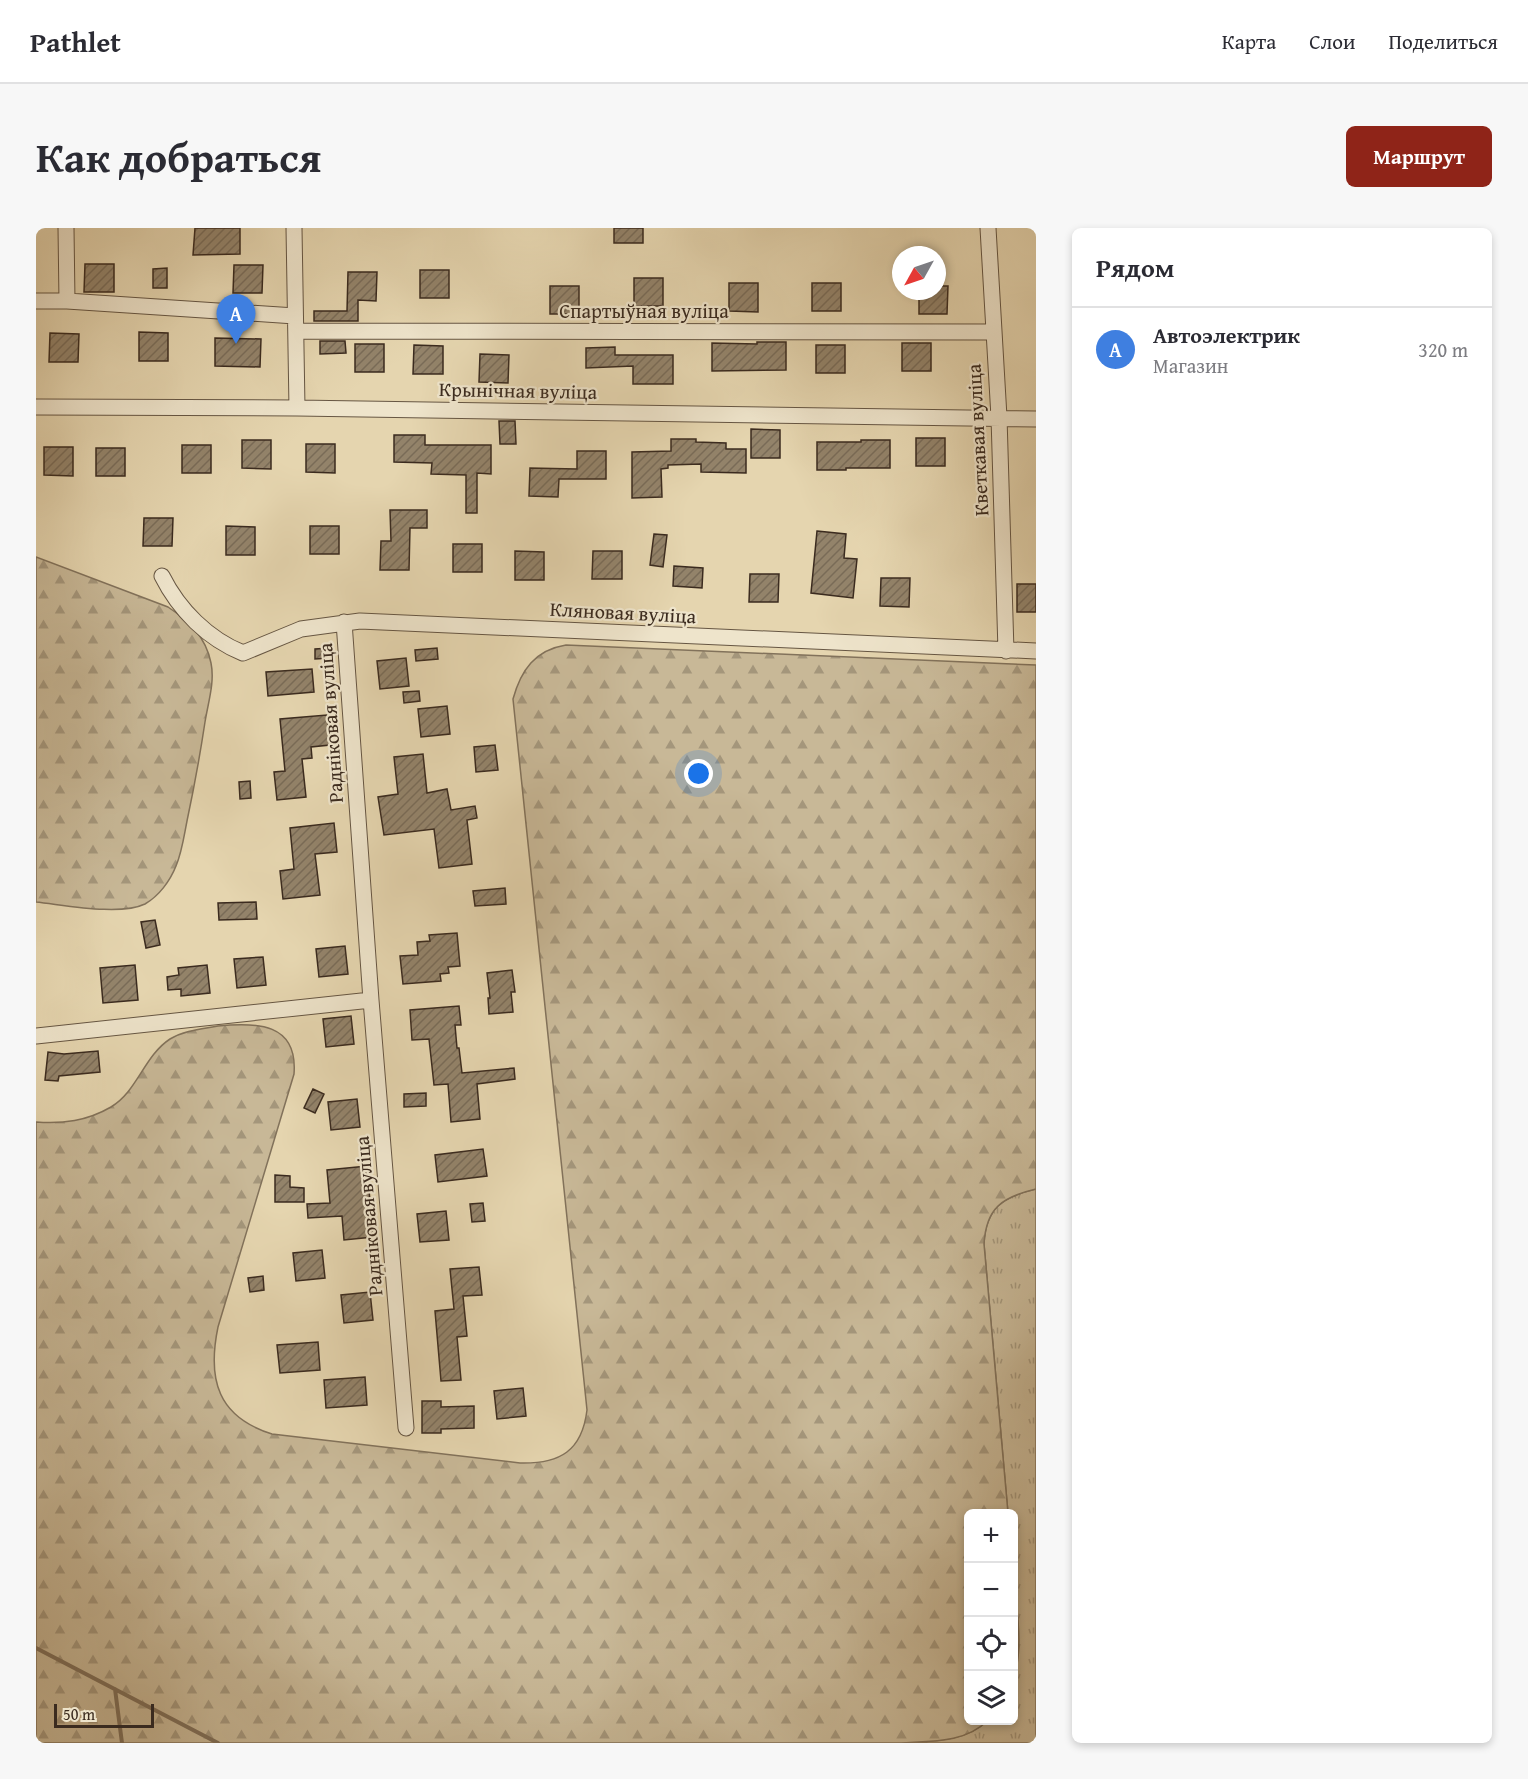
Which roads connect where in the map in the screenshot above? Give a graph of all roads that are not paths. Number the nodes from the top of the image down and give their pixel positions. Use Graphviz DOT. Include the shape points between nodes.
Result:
graph roads {
  1 [pos="66,228"];
  2 [pos="294,228"];
  3 [pos="988,228"];
  4 [pos="36,301"];
  5 [pos="67,301"];
  6 [pos="295,323"];
  7 [pos="993,332"];
  8 [pos="36,407"];
  9 [pos="297,408"];
  10 [pos="999,417"];
  11 [pos="1036,419"];
  12 [pos="162,576"];
  13 [pos="344,622"];
  14 [pos="1006,651"];
  15 [pos="1036,651"];
  16 [pos="371,1000"];
  17 [pos="36,1036"];
  18 [pos="406,1428"];
  1 -- 5 [label="street"];
  2 -- 6 [label="street"];
  3 -- 7 [label="street, Кветкавая вуліца"];
  4 -- 5 [label="street, Спартыўная вуліца"];
  5 -- 6 [label="street, Спартыўная вуліца"];
  6 -- 7 [label="street, Спартыўная вуліца"];
  6 -- 9 [label="street"];
  7 -- 10 [label="street, Кветкавая вуліца"];
  8 -- 9 [label="street, Крынічная вуліца"];
  9 -- 10 [label="street, Крынічная вуліца"];
  10 -- 11 [label="street, Крынічная вуліца"];
  10 -- 14 [label="street, Кветкавая вуліца"];
  12 -- 13 [label="street, Кляновая вуліца" via="170,592 210,635 243,653 301,629"];
  13 -- 14 [label="street, Кляновая вуліца"];
  13 -- 16 [label="street, Радніковая вуліца"];
  14 -- 15 [label="street, Кляновая вуліца"];
  16 -- 17 [label="street"];
  16 -- 18 [label="street, Радніковая вуліца"];
}
